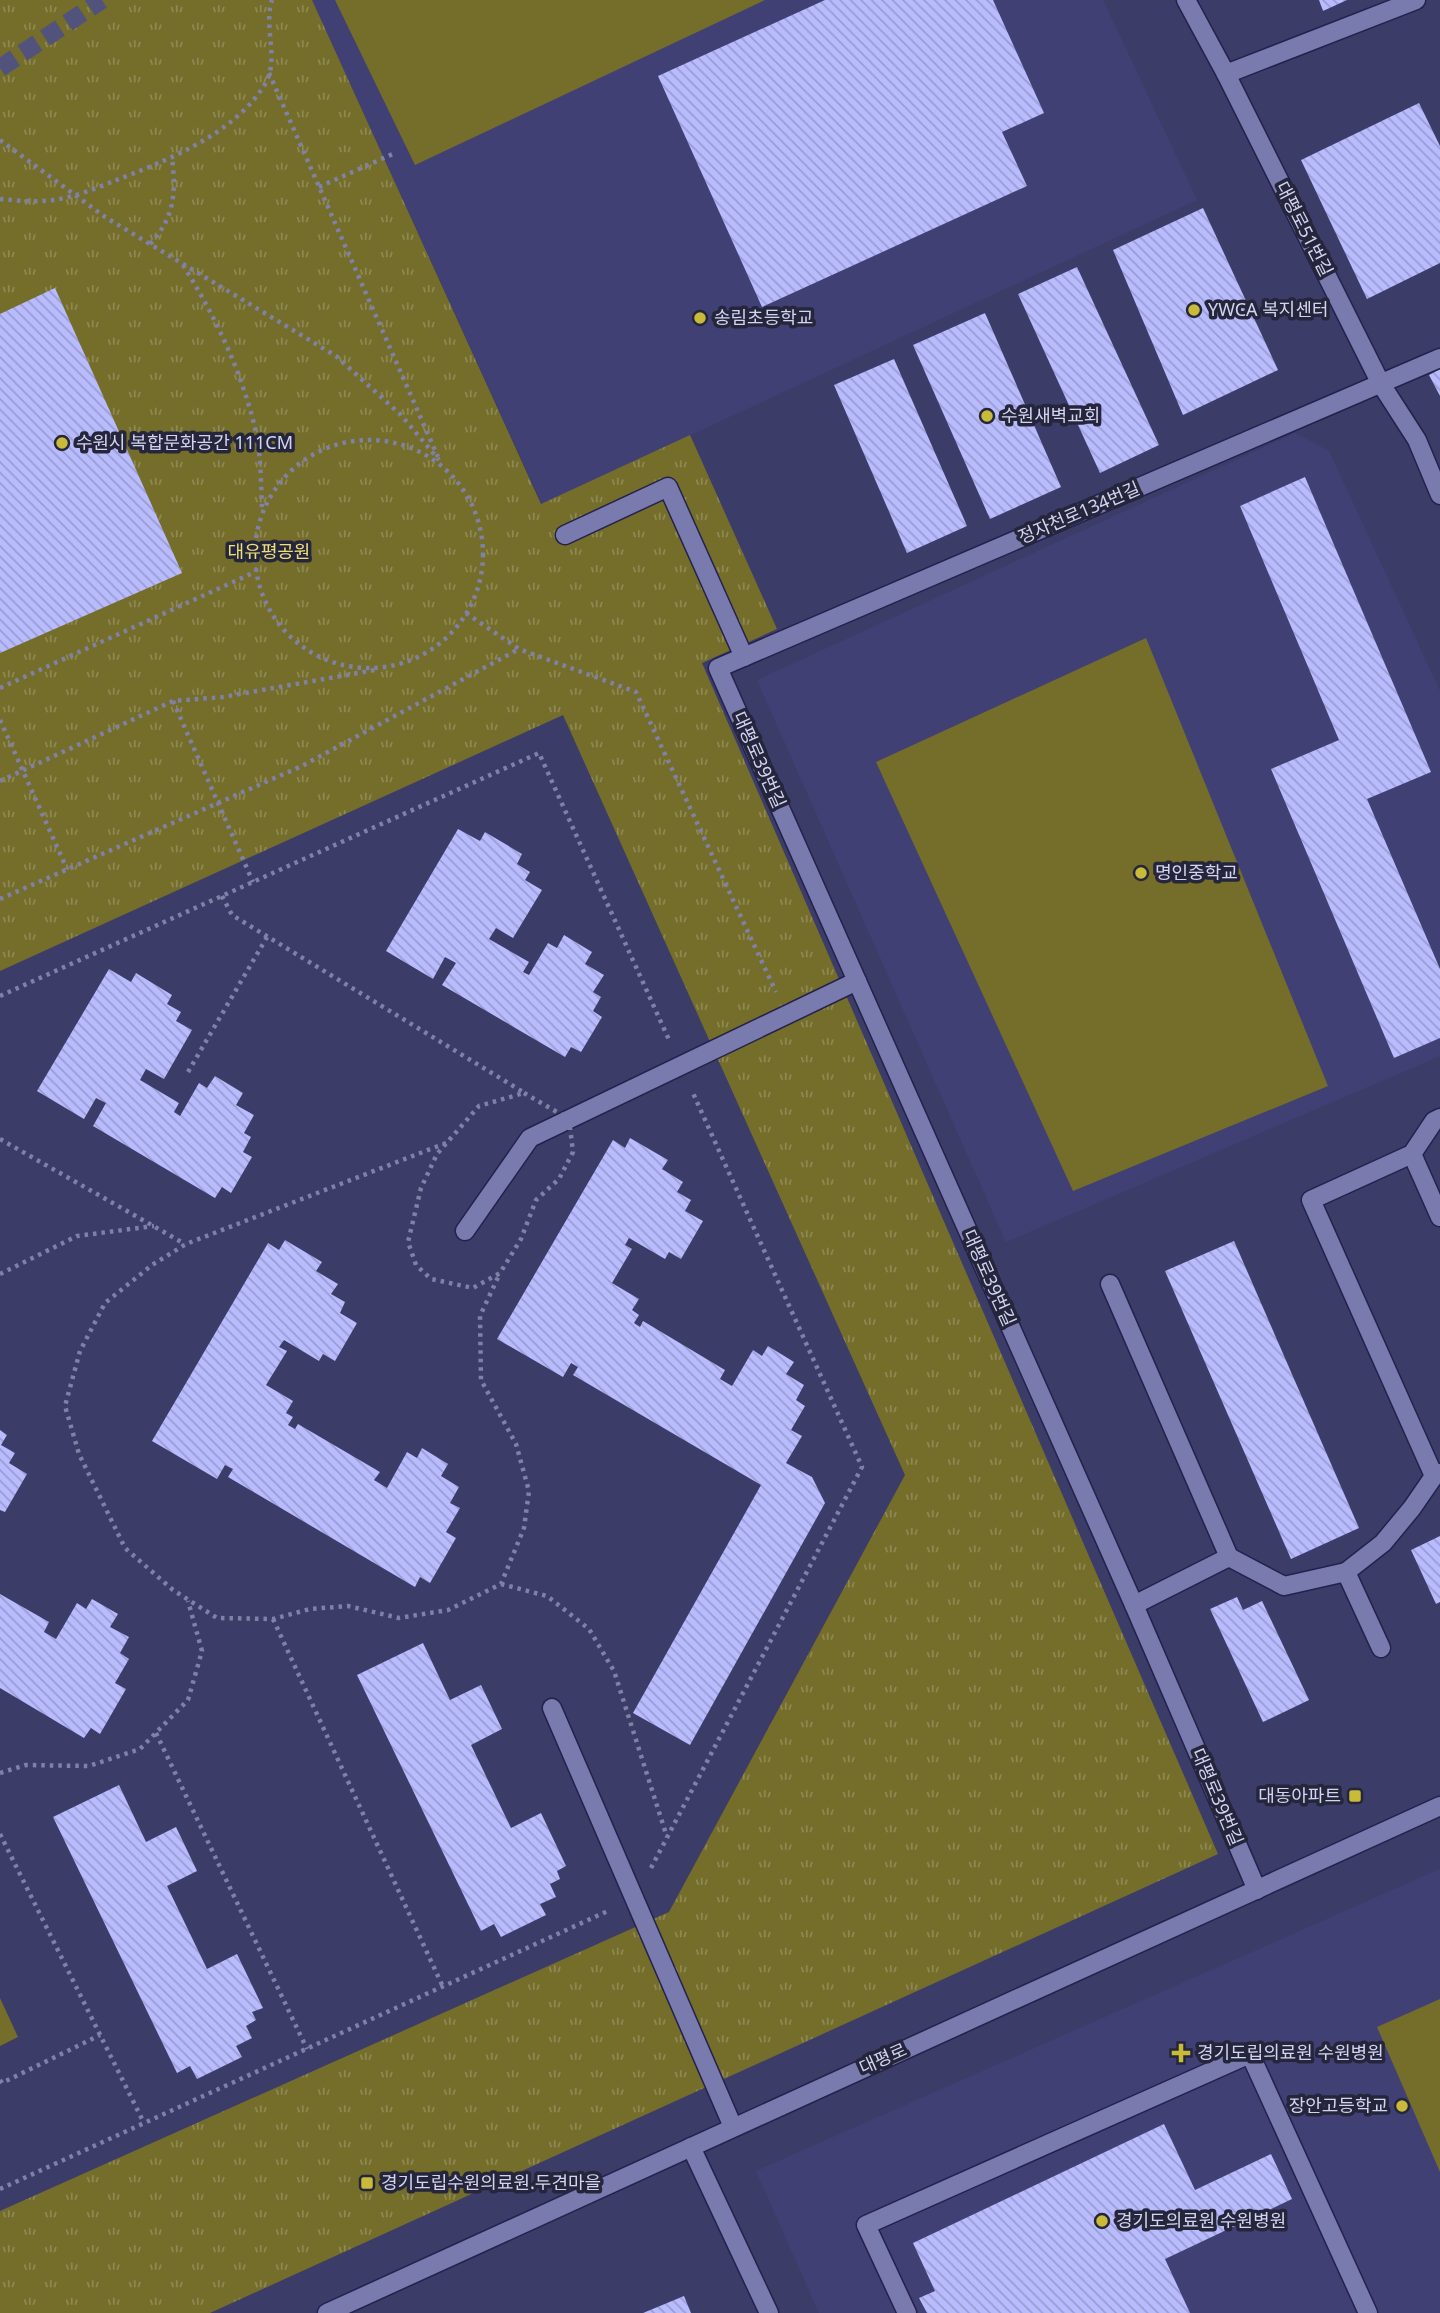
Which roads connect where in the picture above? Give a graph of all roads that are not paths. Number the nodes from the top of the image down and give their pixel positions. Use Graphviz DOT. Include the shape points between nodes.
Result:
graph roads {
  1 [pos="1186,0"];
  2 [pos="1416,0"];
  3 [pos="1226,74"];
  4 [pos="1440,358"];
  5 [pos="1381,384"];
  6 [pos="1440,495"];
  7 [pos="565,534"];
  8 [pos="744,656"];
  9 [pos="718,668"];
  10 [pos="857,981"];
  11 [pos="1440,1118"];
  12 [pos="1412,1154"];
  13 [pos="1440,1217"];
  14 [pos="465,1231"];
  15 [pos="1110,1284"];
  16 [pos="1437,1474"];
  17 [pos="1229,1556"];
  18 [pos="1346,1572"];
  19 [pos="1134,1605"];
  20 [pos="1381,1648"];
  21 [pos="552,1709"];
  22 [pos="1440,1806"];
  23 [pos="1257,1890"];
  24 [pos="733,2127"];
  25 [pos="691,2147"];
  26 [pos="327,2313"];
  27 [pos="769,2313"];
  28 [pos="907,2313"];
  29 [pos="1368,2313"];
  1 -- 3 [label="street, 대평로51번길"];
  2 -- 3 [label="street"];
  3 -- 5 [label="street, 대평로51번길"];
  4 -- 5 [label="street, 정자천로134번길"];
  5 -- 6 [label="street, 대평로51번길" via="1417,440"];
  5 -- 8 [label="street, 정자천로134번길"];
  7 -- 8 [label="street" via="668,487"];
  8 -- 9 [label="street, 정자천로134번길"];
  9 -- 10 [label="street, 대평로39번길"];
  10 -- 14 [label="street" via="530,1138"];
  10 -- 19 [label="street, 대평로39번길"];
  11 -- 12 [label="street"];
  12 -- 13 [label="street"];
  12 -- 16 [label="street" via="1311,1200"];
  15 -- 17 [label="street"];
  16 -- 18 [label="street" via="1382,1544"];
  17 -- 18 [label="street" via="1284,1586"];
  17 -- 19 [label="street"];
  18 -- 20 [label="street"];
  19 -- 23 [label="street, 대평로39번길"];
  21 -- 24 [label="street"];
  22 -- 23 [label="street, 대평로"];
  23 -- 24 [label="street, 대평로"];
  24 -- 25 [label="street, 대평로"];
  25 -- 26 [label="street, 대평로"];
  25 -- 27 [label="street"];
  28 -- 29 [label="street" via="866,2225 1250,2054"];
}
